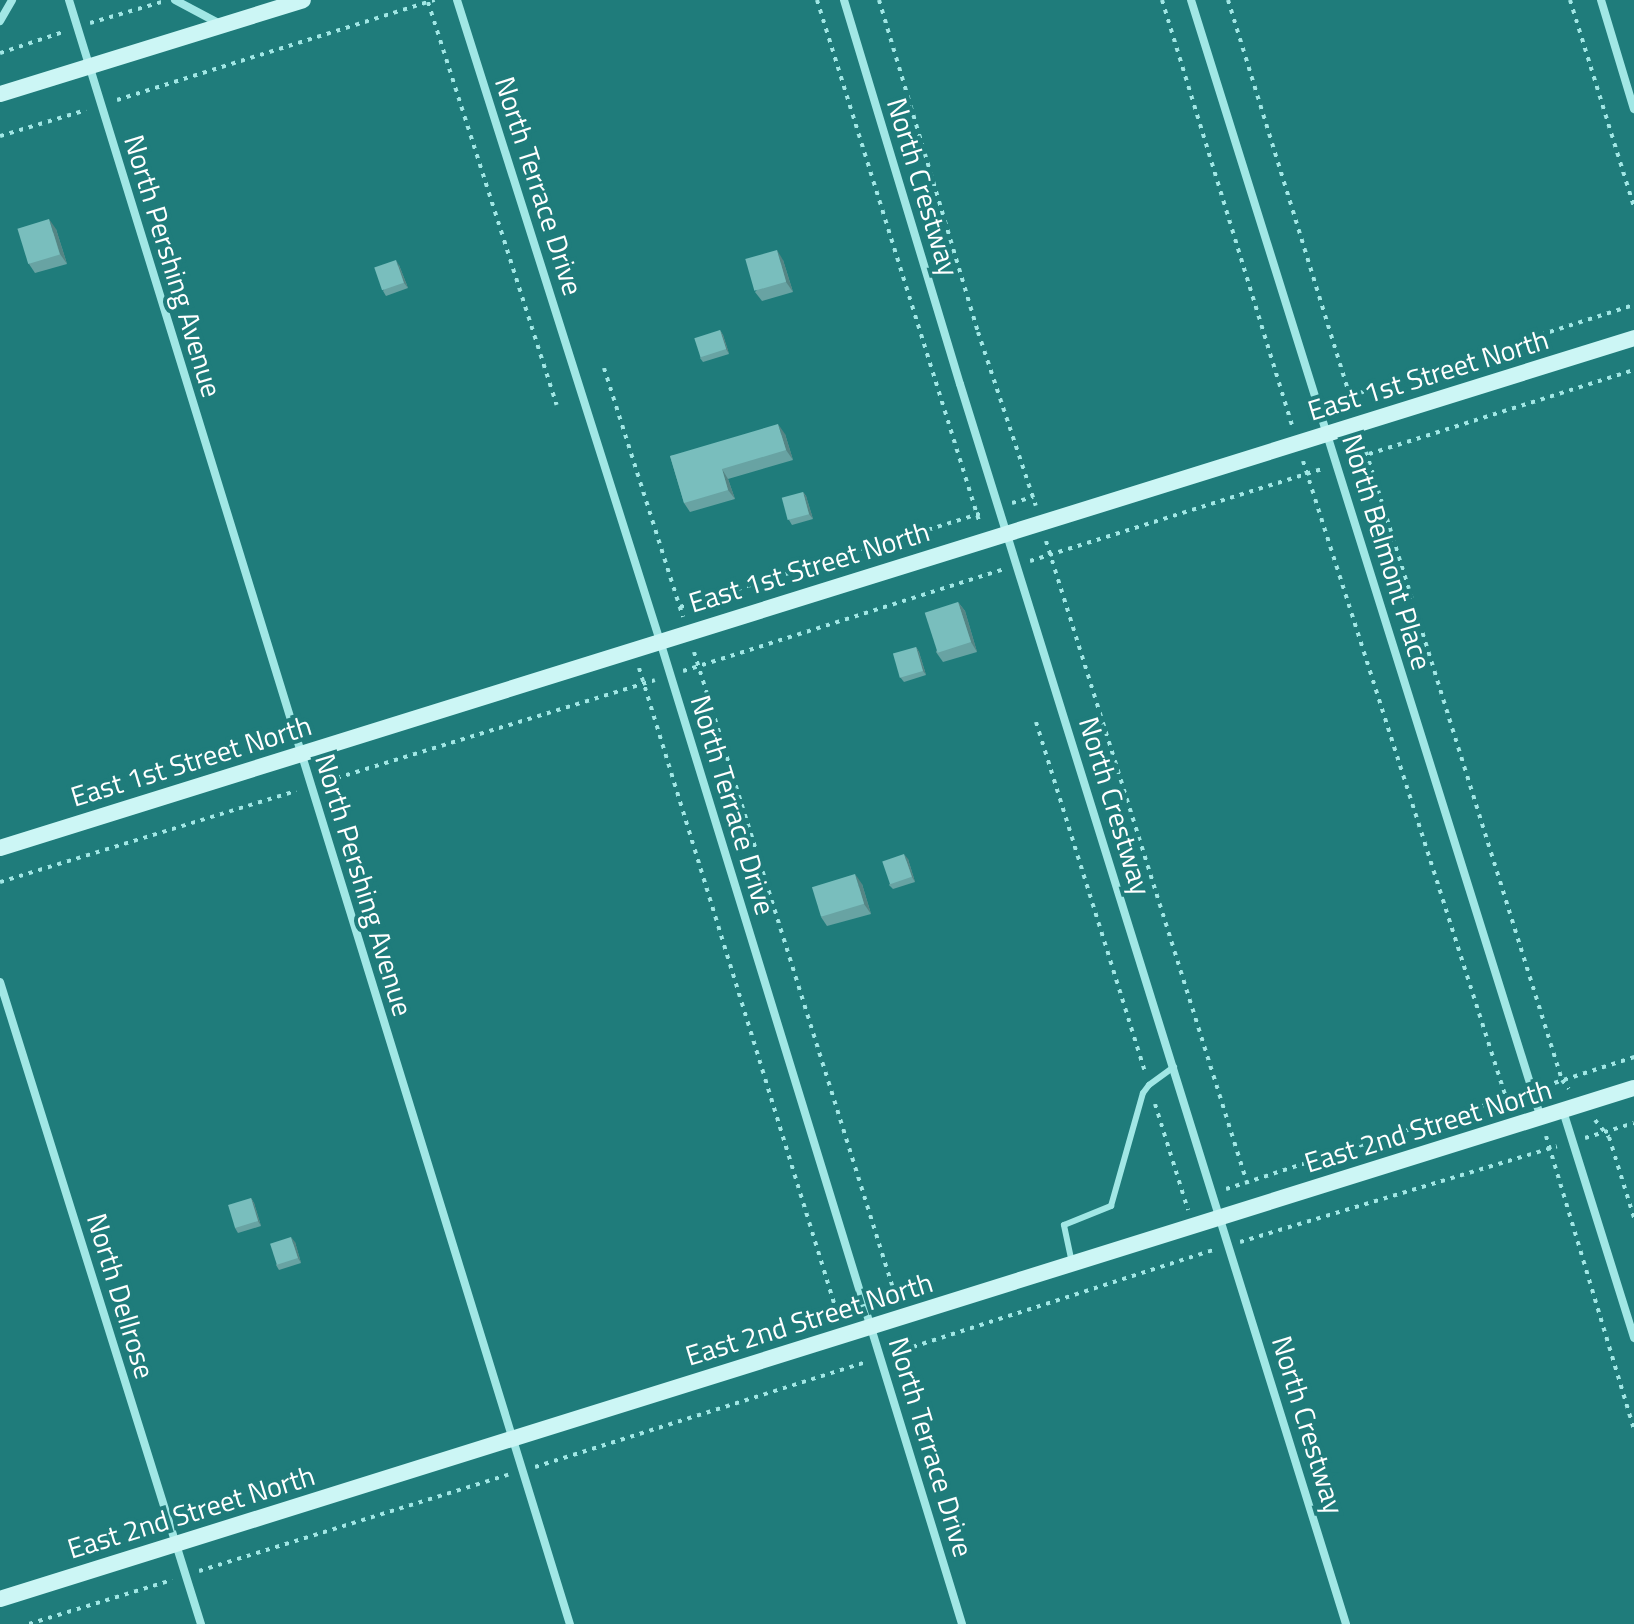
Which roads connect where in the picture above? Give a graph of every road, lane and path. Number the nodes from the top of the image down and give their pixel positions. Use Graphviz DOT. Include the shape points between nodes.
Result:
graph roads {
  1 [pos="12,0"];
  2 [pos="69,0"];
  3 [pos="175,0"];
  4 [pos="303,0"];
  5 [pos="435,0"];
  6 [pos="457,0"];
  7 [pos="817,0"];
  8 [pos="844,0"];
  9 [pos="879,0"];
  10 [pos="1162,0"];
  11 [pos="1191,0"];
  12 [pos="1228,0"];
  13 [pos="1570,0"];
  14 [pos="1601,0"];
  15 [pos="428,2"];
  16 [pos="0,21"];
  17 [pos="222,26"];
  18 [pos="88,67"];
  19 [pos="0,94"];
  20 [pos="100,105"];
  21 [pos="1634,109"];
  22 [pos="0,136"];
  23 [pos="1634,207"];
  24 [pos="1634,305"];
  25 [pos="1634,338"];
  26 [pos="604,368"];
  27 [pos="1634,370"];
  28 [pos="1349,396"];
  29 [pos="557,405"];
  30 [pos="1358,424"];
  31 [pos="1327,434"];
  32 [pos="1297,443"];
  33 [pos="1367,454"];
  34 [pos="1336,464"];
  35 [pos="1307,474"];
  36 [pos="1033,497"];
  37 [pos="998,507"];
  38 [pos="977,514"];
  39 [pos="1040,522"];
  40 [pos="1006,533"];
  41 [pos="984,539"];
  42 [pos="1050,555"];
  43 [pos="1016,565"];
  44 [pos="995,572"];
  45 [pos="680,607"];
  46 [pos="688,632"];
  47 [pos="660,641"];
  48 [pos="698,666"];
  49 [pos="639,668"];
  50 [pos="670,675"];
  51 [pos="644,684"];
  52 [pos="1036,722"];
  53 [pos="300,754"];
  54 [pos="310,786"];
  55 [pos="0,848"];
  56 [pos="0,882"];
  57 [pos="0,982"];
  58 [pos="1634,1057"];
  59 [pos="1174,1067"];
  60 [pos="1562,1080"];
  61 [pos="1149,1085"];
  62 [pos="1634,1088"];
  63 [pos="1532,1090"];
  64 [pos="1506,1098"];
  65 [pos="1582,1105"];
  66 [pos="1563,1111"];
  67 [pos="1536,1119"];
  68 [pos="1634,1123"];
  69 [pos="1605,1132"];
  70 [pos="1573,1141"];
  71 [pos="1549,1149"];
  72 [pos="1246,1183"];
  73 [pos="1214,1193"];
  74 [pos="1186,1202"];
  75 [pos="1254,1207"];
  76 [pos="1221,1218"];
  77 [pos="1634,1218"];
  78 [pos="1193,1226"];
  79 [pos="1263,1235"];
  80 [pos="1230,1245"];
  81 [pos="1202,1254"];
  82 [pos="1072,1264"];
  83 [pos="902,1317"];
  84 [pos="871,1327"];
  85 [pos="844,1335"];
  86 [pos="1634,1338"];
  87 [pos="912,1347"];
  88 [pos="880,1357"];
  89 [pos="853,1366"];
  90 [pos="1634,1429"];
  91 [pos="511,1439"];
  92 [pos="522,1471"];
  93 [pos="176,1544"];
  94 [pos="185,1575"];
  95 [pos="0,1599"];
  96 [pos="29,1624"];
  97 [pos="201,1624"];
  98 [pos="570,1624"];
  99 [pos="962,1624"];
  100 [pos="1346,1624"];
  1 -- 16 [label="street"];
  2 -- 18 [label="street, North Pershing Avenue"];
  3 -- 17 [label="street"];
  4 -- 17 [label="street"];
  5 -- 15 [label="path"];
  6 -- 47 [label="street, North Terrace Drive"];
  7 -- 38 [label="path"];
  8 -- 37 [label="street, North Crestway"];
  9 -- 36 [label="path"];
  10 -- 32 [label="path"];
  11 -- 31 [label="street, North Belmont Place"];
  12 -- 28 [label="path"];
  13 -- 23 [label="path"];
  14 -- 21 [label="street"];
  15 -- 20 [label="path"];
  15 -- 29 [label="path"];
  17 -- 18 [label="street"];
  18 -- 19 [label="street"];
  18 -- 20 [label="street, North Pershing Avenue"];
  20 -- 22 [label="path"];
  20 -- 53 [label="street, North Pershing Avenue"];
  24 -- 28 [label="path"];
  25 -- 30 [label="street, East 1st Street North"];
  26 -- 45 [label="path"];
  27 -- 33 [label="path"];
  28 -- 30 [label="path"];
  30 -- 31 [label="street, East 1st Street North"];
  30 -- 33 [label="path"];
  31 -- 32 [label="street, East 1st Street North"];
  31 -- 34 [label="street, North Belmont Place"];
  32 -- 35 [label="path"];
  32 -- 39 [label="street, East 1st Street North"];
  33 -- 34 [label="path"];
  33 -- 60 [label="path"];
  34 -- 35 [label="path"];
  34 -- 63 [label="street, North Belmont Place"];
  35 -- 42 [label="path"];
  35 -- 64 [label="path"];
  36 -- 37 [label="path"];
  36 -- 39 [label="path"];
  37 -- 38 [label="path"];
  37 -- 40 [label="street, North Crestway"];
  38 -- 41 [label="path"];
  38 -- 45 [label="path"];
  39 -- 40 [label="street, East 1st Street North"];
  39 -- 42 [label="path"];
  40 -- 41 [label="street, East 1st Street North"];
  40 -- 43 [label="street, North Crestway"];
  41 -- 44 [label="path"];
  41 -- 46 [label="street, East 1st Street North"];
  42 -- 43 [label="path"];
  42 -- 72 [label="path"];
  43 -- 44 [label="path"];
  43 -- 59 [label="street, North Crestway"];
  44 -- 48 [label="path"];
  45 -- 46 [label="path"];
  46 -- 47 [label="street, East 1st Street North"];
  46 -- 48 [label="path"];
  47 -- 50 [label="street, North Terrace Drive"];
  47 -- 53 [label="street, East 1st Street North"];
  48 -- 50 [label="path"];
  48 -- 83 [label="path"];
  49 -- 51 [label="path"];
  50 -- 51 [label="path"];
  50 -- 84 [label="street, North Terrace Drive"];
  51 -- 54 [label="path"];
  51 -- 85 [label="path"];
  52 -- 61 [label="path"];
  53 -- 54 [label="street, North Pershing Avenue"];
  53 -- 55 [label="street, East 1st Street North"];
  54 -- 56 [label="path"];
  54 -- 91 [label="street, North Pershing Avenue"];
  57 -- 93 [label="street, North Dellrose"];
  58 -- 60 [label="path"];
  59 -- 61 [label="lane"];
  59 -- 73 [label="street, North Crestway"];
  60 -- 63 [label="path"];
  60 -- 65 [label="path"];
  61 -- 74 [label="path"];
  61 -- 82 [label="lane" via="1111,1206 1064,1225"];
  62 -- 65 [label="street, East 2nd Street North"];
  63 -- 64 [label="path"];
  63 -- 67 [label="street, North Belmont Place"];
  64 -- 67 [label="path"];
  64 -- 72 [label="path"];
  65 -- 66 [label="street, East 2nd Street North"];
  65 -- 69 [label="path"];
  66 -- 67 [label="street, East 2nd Street North"];
  66 -- 70 [label="street"];
  67 -- 71 [label="path"];
  67 -- 75 [label="street, East 2nd Street North"];
  68 -- 69 [label="path"];
  69 -- 70 [label="path"];
  69 -- 77 [label="path"];
  70 -- 71 [label="path"];
  70 -- 86 [label="street"];
  71 -- 79 [label="path"];
  71 -- 90 [label="path"];
  72 -- 73 [label="path"];
  72 -- 75 [label="path"];
  73 -- 74 [label="path"];
  73 -- 76 [label="street, North Crestway"];
  74 -- 78 [label="path"];
  75 -- 76 [label="street, East 2nd Street North"];
  75 -- 79 [label="path"];
  76 -- 78 [label="street, East 2nd Street North"];
  76 -- 80 [label="street, North Crestway"];
  78 -- 81 [label="path"];
  78 -- 82 [label="street, East 2nd Street North"];
  79 -- 80 [label="path"];
  80 -- 81 [label="path"];
  80 -- 100 [label="street, North Crestway"];
  81 -- 87 [label="path"];
  82 -- 83 [label="street, East 2nd Street North"];
  83 -- 84 [label="street, East 2nd Street North"];
  83 -- 87 [label="path"];
  84 -- 85 [label="street, East 2nd Street North"];
  84 -- 88 [label="street, North Terrace Drive"];
  85 -- 89 [label="path"];
  85 -- 91 [label="street, East 2nd Street North"];
  87 -- 88 [label="path"];
  88 -- 89 [label="path"];
  88 -- 99 [label="street, North Terrace Drive"];
  89 -- 92 [label="path"];
  91 -- 92 [label="street, North Pershing Avenue"];
  91 -- 93 [label="street, East 2nd Street North"];
  92 -- 94 [label="path"];
  92 -- 98 [label="street, North Pershing Avenue"];
  93 -- 94 [label="street, North Dellrose"];
  93 -- 95 [label="street, East 2nd Street North"];
  94 -- 96 [label="path"];
  94 -- 97 [label="street, North Dellrose"];
}
